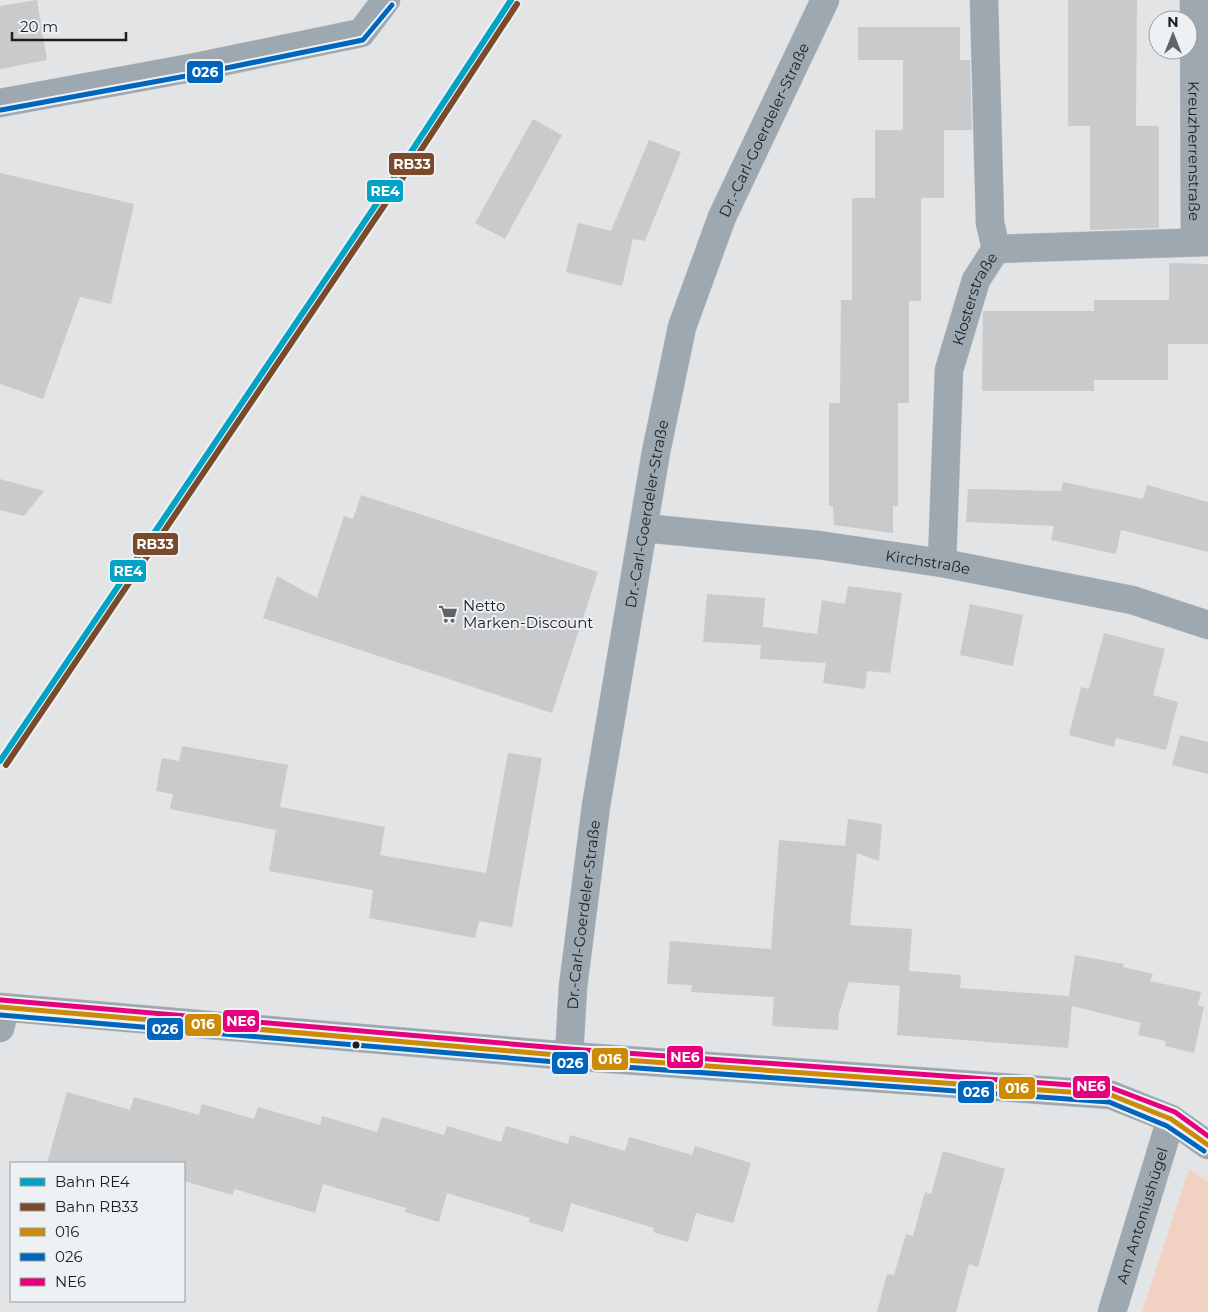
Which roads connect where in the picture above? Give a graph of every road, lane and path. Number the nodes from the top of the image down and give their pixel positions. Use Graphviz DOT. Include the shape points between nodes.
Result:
graph roads {
  1 [pos="386,0"];
  2 [pos="826,0"];
  3 [pos="984,0"];
  4 [pos="1194,0"];
  5 [pos="0,103"];
  6 [pos="1201,242"];
  7 [pos="996,249"];
  8 [pos="644,528"];
  9 [pos="942,563"];
  10 [pos="1208,625"];
  11 [pos="2,1014"];
  12 [pos="569,1056"];
  13 [pos="1171,1119"];
  14 [pos="1208,1145"];
  15 [pos="1112,1312"];
  1 -- 5 [label="street" via="361,33"];
  2 -- 8 [label="street, Dr.-Carl-Goerdeler-Straße" via="722,217 682,327"];
  3 -- 7 [label="street" via="990,223"];
  4 -- 6 [label="street, Kreuzherrenstraße"];
  6 -- 7 [label="street, Klosterstraße"];
  7 -- 9 [label="street, Klosterstraße" via="976,280 949,370"];
  8 -- 9 [label="street, Kirchstraße" via="818,545"];
  8 -- 12 [label="street, Dr.-Carl-Goerdeler-Straße" via="596,806 573,987"];
  9 -- 10 [label="street, Kirchstraße" via="1132,600"];
  11 -- 12 [label="main road"];
  12 -- 13 [label="main road" via="1111,1096"];
  13 -- 14 [label="main road"];
  13 -- 15 [label="street, Am Antoniushügel"];
}
